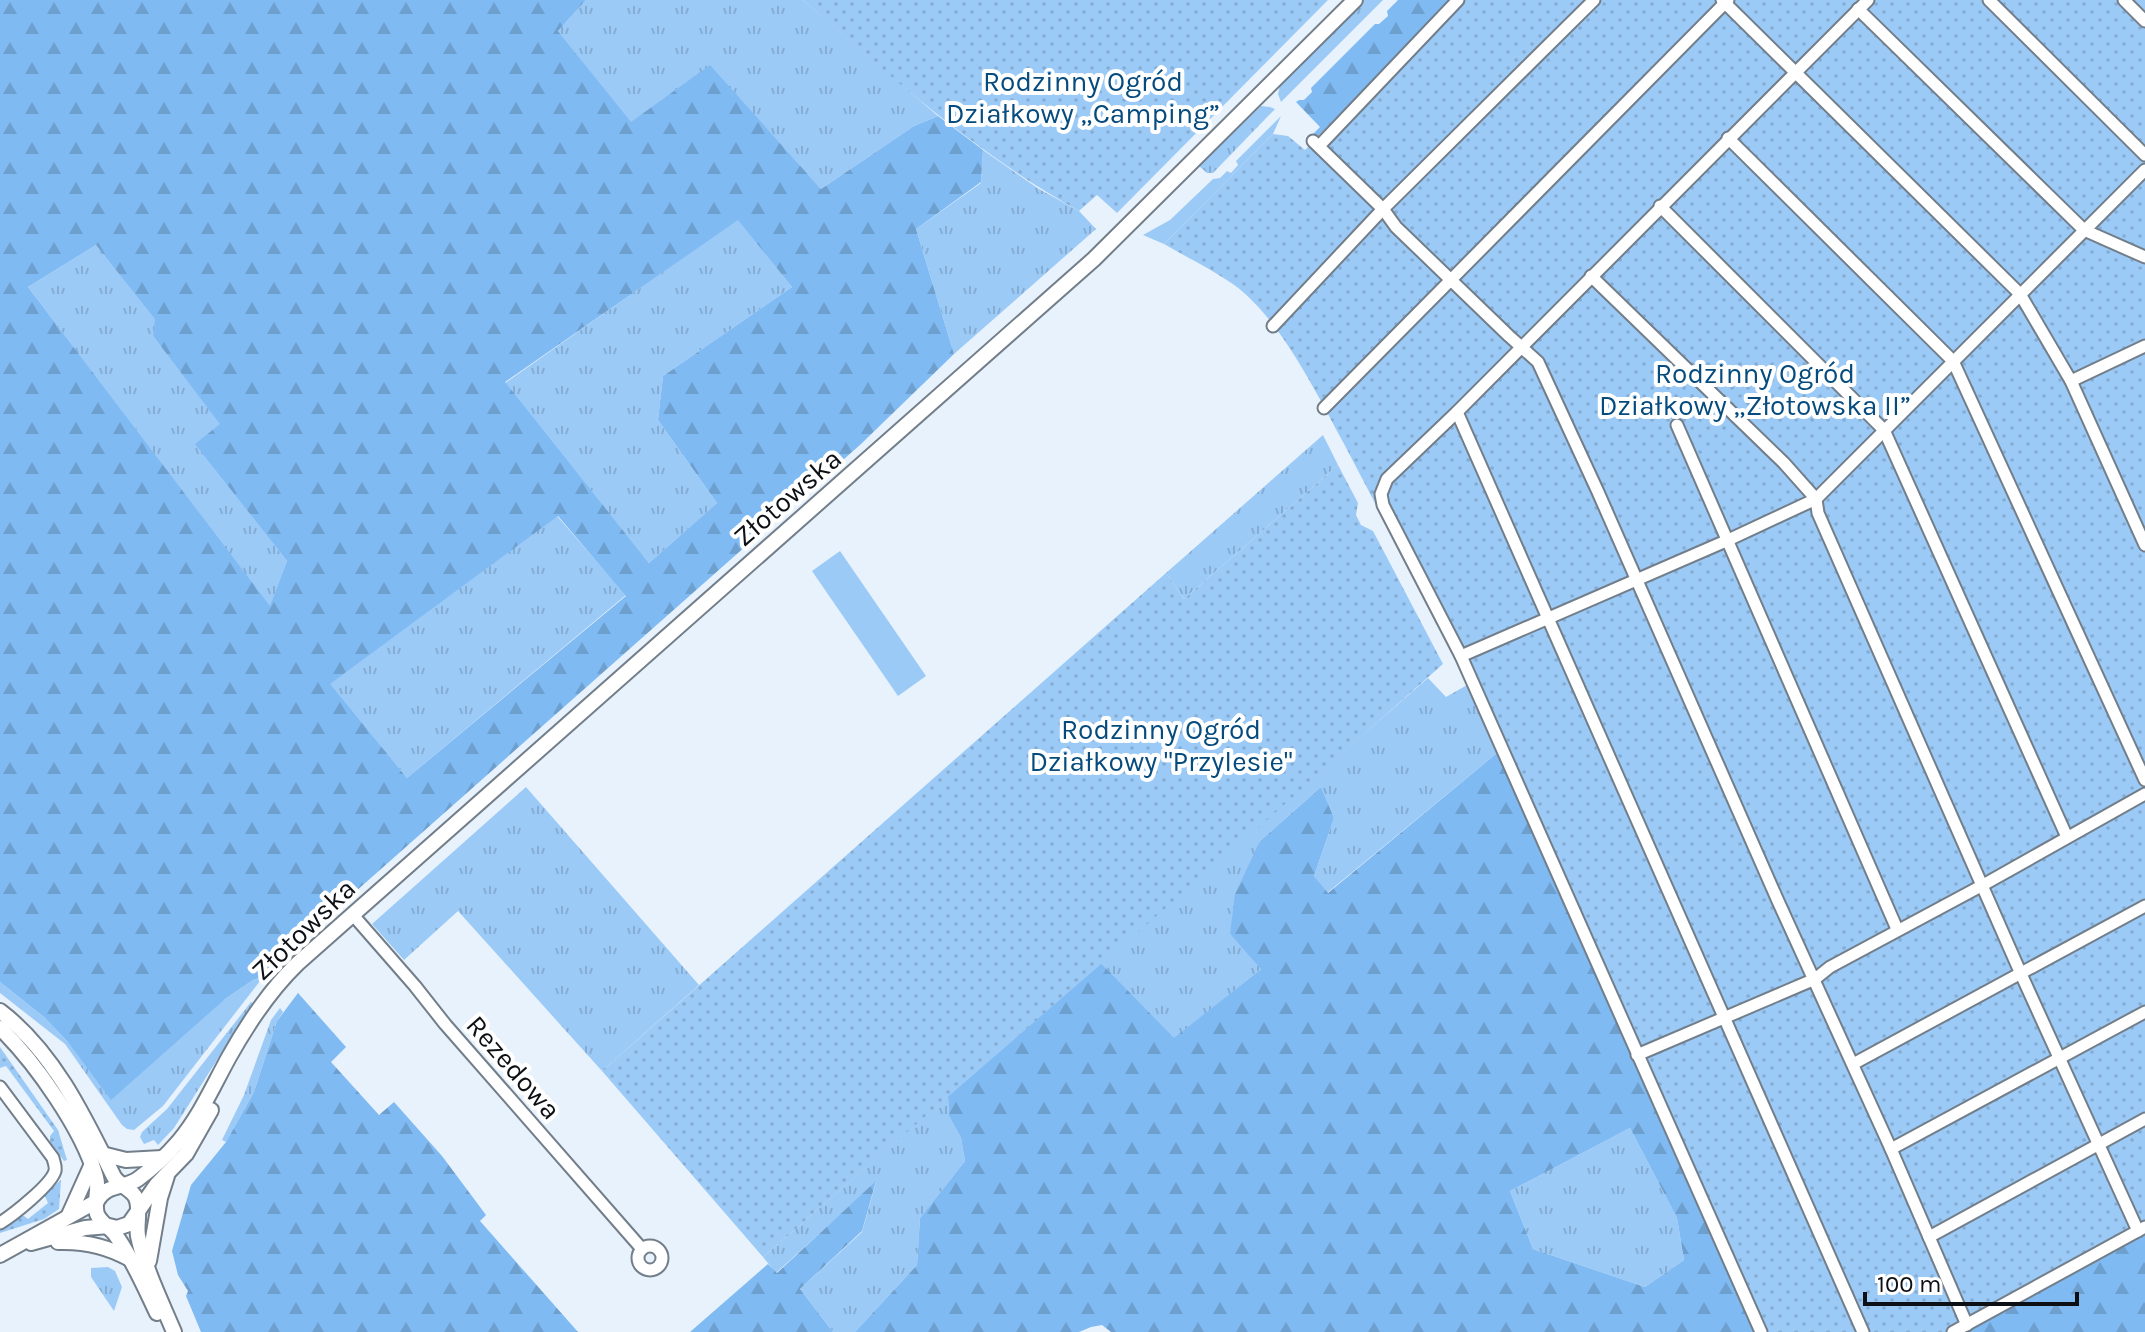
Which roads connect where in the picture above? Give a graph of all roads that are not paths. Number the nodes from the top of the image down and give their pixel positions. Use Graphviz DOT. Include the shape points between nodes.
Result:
graph roads {
  1 [pos="1355,0"];
  2 [pos="1458,0"];
  3 [pos="1594,0"];
  4 [pos="1868,0"];
  5 [pos="1989,0"];
  6 [pos="2124,0"];
  7 [pos="1725,1"];
  8 [pos="1858,9"];
  9 [pos="2145,21"];
  10 [pos="1795,71"];
  11 [pos="1728,138"];
  12 [pos="2145,155"];
  13 [pos="2145,170"];
  14 [pos="1660,206"];
  15 [pos="1383,209"];
  16 [pos="2084,230"];
  17 [pos="2145,257"];
  18 [pos="1591,276"];
  19 [pos="1452,279"];
  20 [pos="2020,294"];
  21 [pos="1273,326"];
  22 [pos="1521,346"];
  23 [pos="2145,346"];
  24 [pos="1953,361"];
  25 [pos="2071,381"];
  26 [pos="1324,408"];
  27 [pos="1457,412"];
  28 [pos="1677,425"];
  29 [pos="1884,430"];
  30 [pos="1816,499"];
  31 [pos="1726,541"];
  32 [pos="2145,545"];
  33 [pos="1637,580"];
  34 [pos="1549,619"];
  35 [pos="1461,656"];
  36 [pos="2145,780"];
  37 [pos="2145,794"];
  38 [pos="2067,837"];
  39 [pos="1983,885"];
  40 [pos="2145,906"];
  41 [pos="353,915"];
  42 [pos="1897,929"];
  43 [pos="2021,974"];
  44 [pos="1815,979"];
  45 [pos="0,1011"];
  46 [pos="2145,1012"];
  47 [pos="1725,1018"];
  48 [pos="23,1029"];
  49 [pos="2,1034"];
  50 [pos="1637,1055"];
  51 [pos="2059,1058"];
  52 [pos="1853,1064"];
  53 [pos="0,1087"];
  54 [pos="2145,1119"];
  55 [pos="2098,1145"];
  56 [pos="1891,1149"];
  57 [pos="97,1159"];
  58 [pos="166,1165"];
  59 [pos="120,1186"];
  60 [pos="97,1201"];
  61 [pos="75,1212"];
  62 [pos="137,1214"];
  63 [pos="0,1223"];
  64 [pos="109,1226"];
  65 [pos="2142,1229"];
  66 [pos="1929,1237"];
  67 [pos="21,1245"];
  68 [pos="642,1249"];
  69 [pos="0,1255"];
  70 [pos="130,1259"];
  71 [pos="148,1265"];
  72 [pos="1967,1325"];
  73 [pos="166,1332"];
  74 [pos="174,1332"];
  75 [pos="1761,1332"];
  76 [pos="1863,1332"];
  77 [pos="1953,1332"];
  1 -- 41 [label="street, Złotowska" via="1084,268"];
  2 -- 15 [label="street" via="1316,144"];
  3 -- 15 [label="street"];
  4 -- 8 [label="street"];
  5 -- 12 [label="street"];
  6 -- 9 [label="street"];
  7 -- 10 [label="street"];
  7 -- 19 [label="street"];
  8 -- 10 [label="street"];
  8 -- 16 [label="street"];
  10 -- 11 [label="street"];
  10 -- 20 [label="street"];
  11 -- 14 [label="street"];
  11 -- 24 [label="street"];
  13 -- 16 [label="street"];
  14 -- 18 [label="street"];
  14 -- 29 [label="street"];
  15 -- 19 [label="street"];
  15 -- 21 [label="street"];
  16 -- 17 [label="street"];
  16 -- 20 [label="street"];
  18 -- 22 [label="street"];
  18 -- 30 [label="street"];
  19 -- 22 [label="street"];
  19 -- 26 [label="street"];
  20 -- 24 [label="street"];
  20 -- 25 [label="street"];
  22 -- 27 [label="street"];
  22 -- 33 [label="street" via="1538,362"];
  23 -- 25 [label="street"];
  24 -- 29 [label="street"];
  24 -- 36 [label="street"];
  25 -- 32 [label="street"];
  27 -- 34 [label="street"];
  27 -- 35 [label="street" via="1387,479 1381,494"];
  28 -- 31 [label="street"];
  29 -- 30 [label="street"];
  29 -- 38 [label="street"];
  30 -- 31 [label="street"];
  30 -- 39 [label="street"];
  31 -- 33 [label="street"];
  31 -- 42 [label="street"];
  33 -- 34 [label="street"];
  33 -- 44 [label="street"];
  34 -- 35 [label="street"];
  34 -- 47 [label="street"];
  35 -- 50 [label="street"];
  37 -- 38 [label="street"];
  38 -- 39 [label="street"];
  39 -- 42 [label="street"];
  39 -- 43 [label="street"];
  40 -- 43 [label="street"];
  41 -- 58 [label="street, Złotowska" via="269,995 199,1133 186,1154"];
  41 -- 68 [label="street, Rezedowa"];
  42 -- 44 [label="street"];
  43 -- 51 [label="street"];
  43 -- 52 [label="street"];
  44 -- 47 [label="street"];
  44 -- 52 [label="street"];
  45 -- 48 [label="street"];
  46 -- 51 [label="street"];
  47 -- 50 [label="street"];
  47 -- 76 [label="street"];
  48 -- 49 [label="street"];
  48 -- 57 [label="street" via="65,1087"];
  49 -- 57 [label="street" via="31,1061"];
  50 -- 75 [label="street"];
  51 -- 55 [label="street"];
  51 -- 56 [label="street"];
  52 -- 56 [label="street"];
  53 -- 63 [label="street" via="55,1166 49,1182"];
  54 -- 55 [label="street"];
  55 -- 65 [label="street"];
  55 -- 66 [label="street"];
  56 -- 66 [label="street"];
  57 -- 58 [label="street"];
  57 -- 59 [label="street"];
  57 -- 60 [label="street"];
  57 -- 61 [label="street"];
  58 -- 59 [label="street, Złotowska"];
  58 -- 62 [label="street, Złotowska"];
  58 -- 71 [label="street"];
  59 -- 60 [label="street" via="105,1190"];
  59 -- 62 [label="street" via="136,1198"];
  60 -- 61 [label="street"];
  60 -- 64 [label="street" via="97,1214"];
  61 -- 67 [label="street"];
  62 -- 64 [label="street" via="126,1226"];
  62 -- 71 [label="street"];
  64 -- 67 [label="street"];
  64 -- 70 [label="street"];
  65 -- 72 [label="street"];
  66 -- 72 [label="street"];
  67 -- 69 [label="street"];
  67 -- 70 [label="street" via="82,1242"];
  70 -- 73 [label="street"];
  71 -- 74 [label="street"];
  72 -- 77 [label="street"];
}
